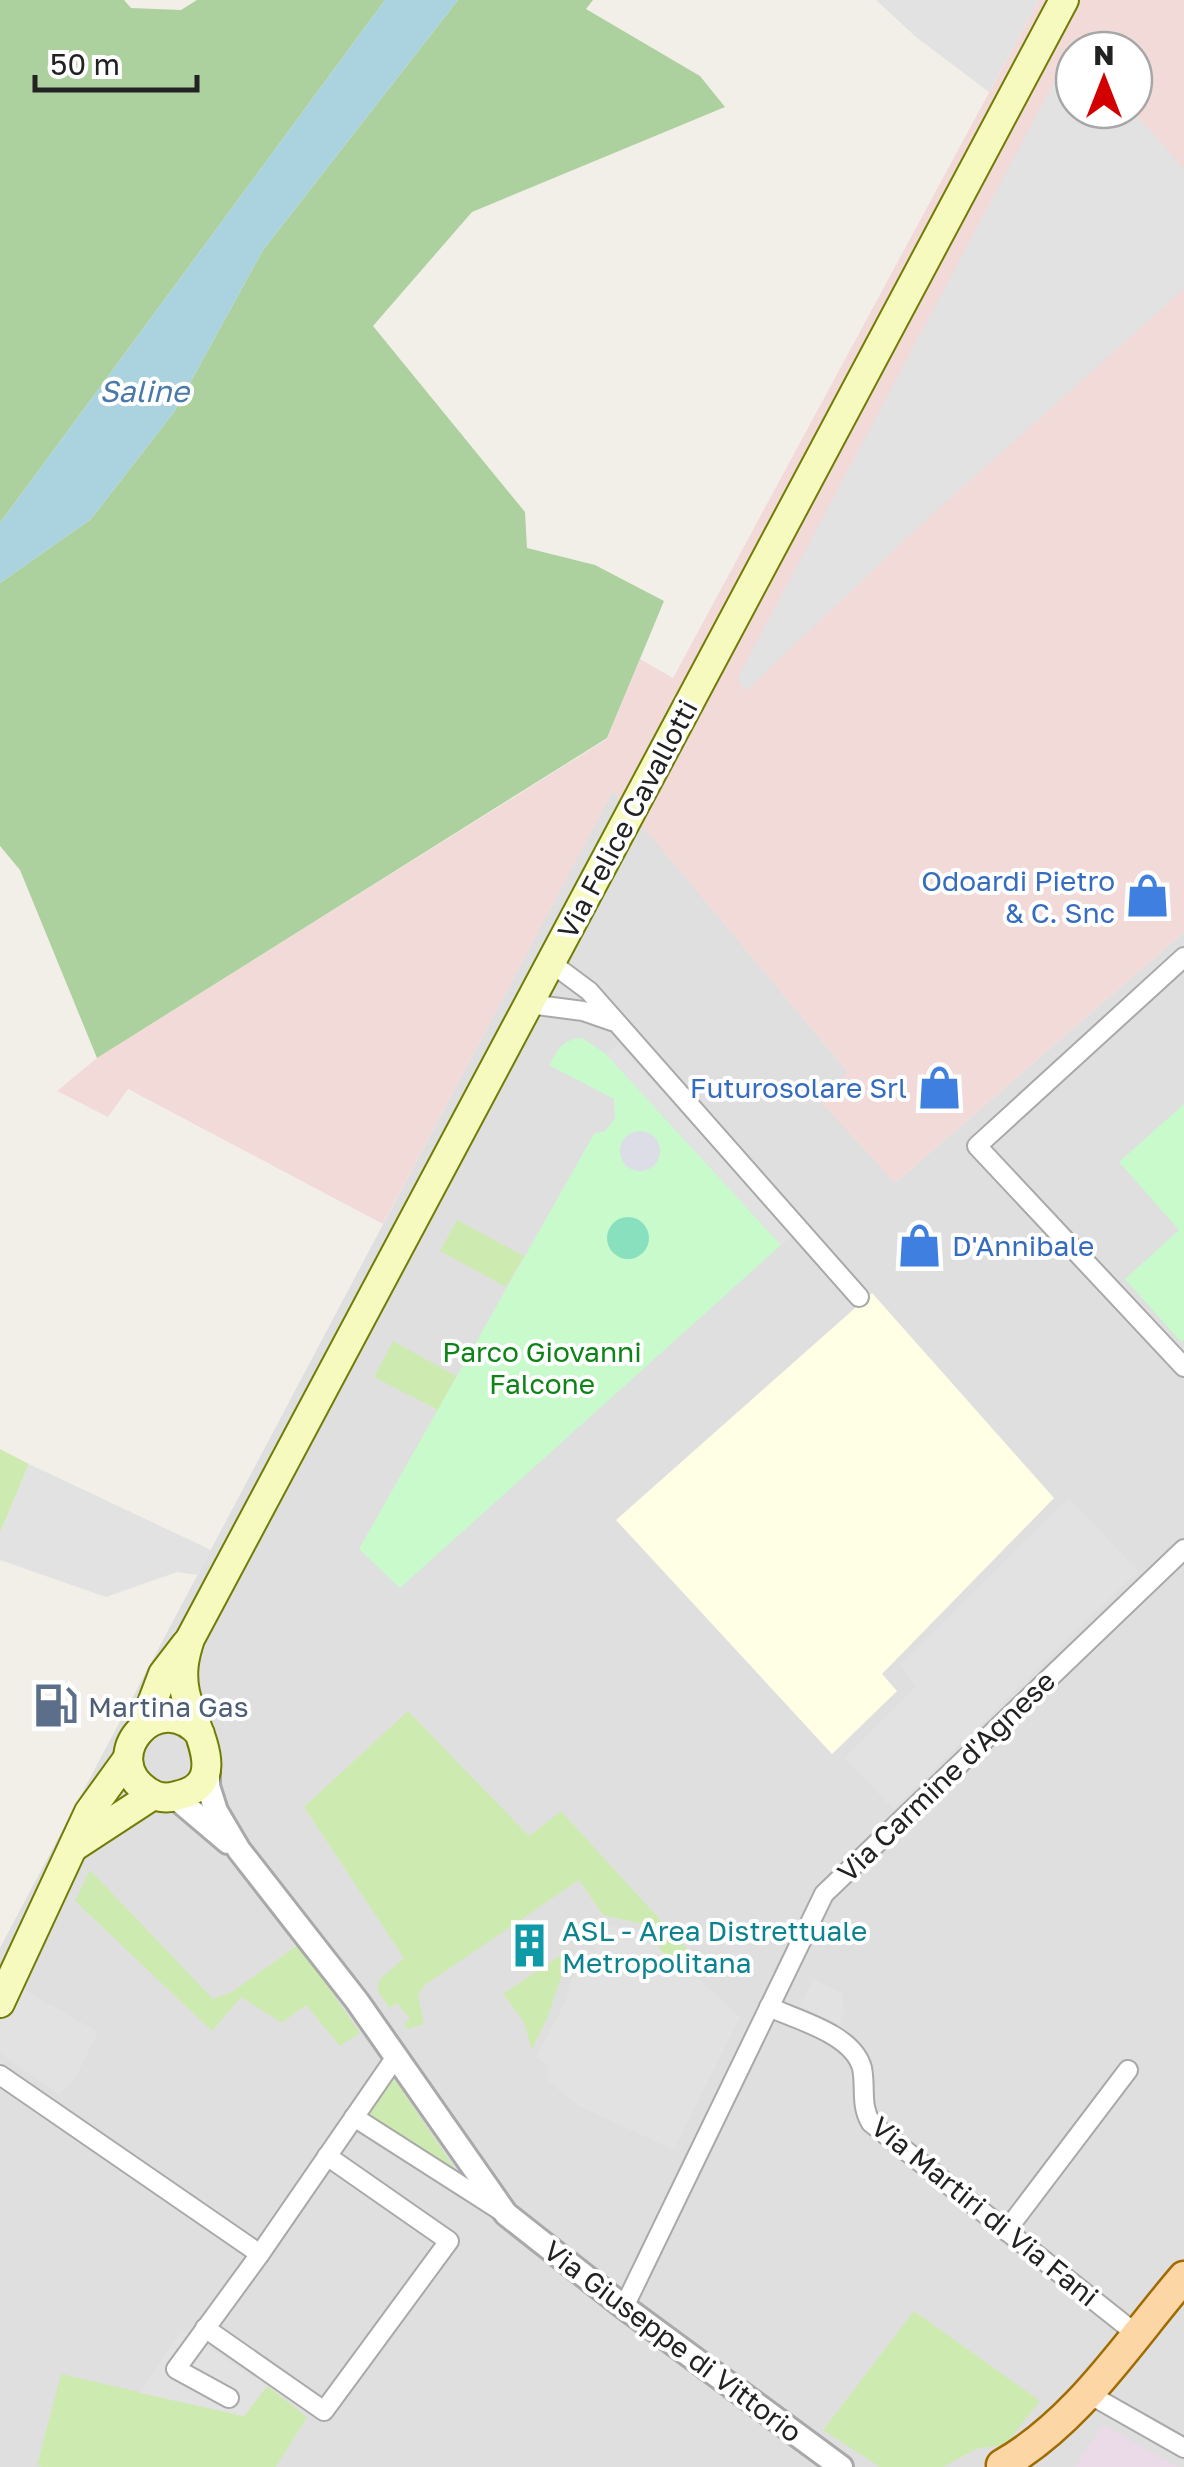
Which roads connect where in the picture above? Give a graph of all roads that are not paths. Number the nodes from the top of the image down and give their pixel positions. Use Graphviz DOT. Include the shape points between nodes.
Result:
graph roads {
  1 [pos="1064,0"];
  2 [pos="1184,957"];
  3 [pos="550,962"];
  4 [pos="528,1004"];
  5 [pos="612,1021"];
  6 [pos="859,1297"];
  7 [pos="1184,1367"];
  8 [pos="1184,1549"];
  9 [pos="190,1639"];
  10 [pos="143,1727"];
  11 [pos="204,1744"];
  12 [pos="128,1758"];
  13 [pos="164,1796"];
  14 [pos="74,1847"];
  15 [pos="239,1850"];
  16 [pos="0,2004"];
  17 [pos="769,2007"];
  18 [pos="396,2058"];
  19 [pos="1128,2070"];
  20 [pos="0,2075"];
  21 [pos="354,2117"];
  22 [pos="328,2156"];
  23 [pos="472,2182"];
  24 [pos="1006,2231"];
  25 [pos="260,2254"];
  26 [pos="1184,2277"];
  27 [pos="624,2307"];
  28 [pos="205,2328"];
  29 [pos="1135,2333"];
  30 [pos="1087,2393"];
  31 [pos="230,2398"];
  32 [pos="1061,2424"];
  33 [pos="1184,2448"];
  34 [pos="997,2466"];
  35 [pos="842,2467"];
  36 [pos="1042,2467"];
  1 -- 3 [label="main road, Via Felice Cavallotti"];
  2 -- 7 [label="street" via="977,1146"];
  3 -- 4 [label="main road, Via Felice Cavallotti"];
  3 -- 5 [label="street" via="588,991"];
  4 -- 5 [label="street"];
  4 -- 9 [label="main road, Via Felice Cavallotti"];
  5 -- 6 [label="street"];
  8 -- 17 [label="street, Via Carmine d'Agnese" via="824,1894"];
  9 -- 10 [label="main road, Via Felice Cavallotti" via="163,1674"];
  9 -- 11 [label="main road, Via Felice Cavallotti" via="183,1679"];
  10 -- 11 [label="main road" via="173,1718 188,1723"];
  10 -- 12 [label="main road"];
  11 -- 13 [label="main road" via="207,1766 195,1786"];
  11 -- 15 [label="street, Via Giuseppe di Vittorio" via="211,1794"];
  12 -- 13 [label="main road" via="135,1780"];
  12 -- 14 [label="main road" via="88,1812"];
  13 -- 14 [label="main road"];
  13 -- 15 [label="street, Via Giuseppe di Vittorio"];
  14 -- 16 [label="main road"];
  15 -- 18 [label="street, Via Giuseppe di Vittorio"];
  17 -- 24 [label="street, Via Martiri di Via Fani" via="848,2047 863,2072 870,2123"];
  17 -- 27 [label="street, Via Carmine d'Agnese"];
  18 -- 21 [label="street"];
  18 -- 23 [label="street, Via Giuseppe di Vittorio"];
  19 -- 24 [label="street"];
  20 -- 25 [label="street"];
  21 -- 22 [label="street"];
  21 -- 23 [label="street, Via Giuseppe di Vittorio"];
  22 -- 25 [label="street"];
  22 -- 28 [label="street" via="449,2242 324,2411"];
  23 -- 27 [label="street, Via Giuseppe di Vittorio"];
  24 -- 29 [label="street, Via Martiri di Via Fani"];
  25 -- 28 [label="street"];
  26 -- 29 [label="main road"];
  27 -- 35 [label="street, Via Giuseppe di Vittorio"];
  28 -- 31 [label="street" via="176,2369"];
  29 -- 30 [label="main road"];
  30 -- 32 [label="main road"];
  30 -- 33 [label="street"];
  32 -- 34 [label="main road"];
  32 -- 36 [label="main road"];
}
